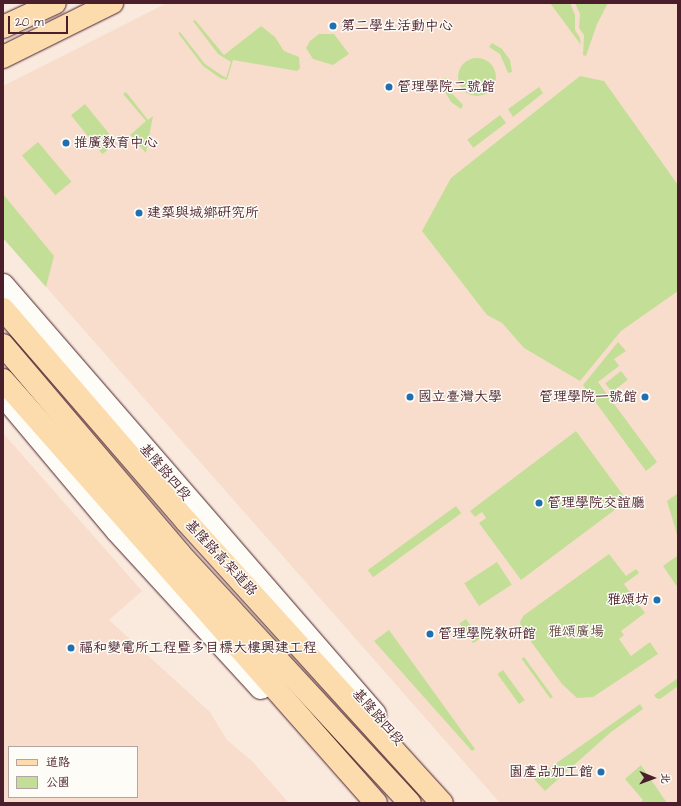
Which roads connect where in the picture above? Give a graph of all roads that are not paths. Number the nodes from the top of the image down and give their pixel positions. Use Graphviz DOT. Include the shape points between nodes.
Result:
graph roads {
  1 [pos="33,3"];
  2 [pos="54,3"];
  3 [pos="112,3"];
  4 [pos="3,17"];
  5 [pos="3,27"];
  6 [pos="3,57"];
  7 [pos="3,285"];
  8 [pos="3,309"];
  9 [pos="3,345"];
  10 [pos="3,380"];
  11 [pos="3,396"];
  12 [pos="365,803"];
  13 [pos="376,803"];
  14 [pos="410,803"];
  15 [pos="442,803"];
  16 [pos="455,803"];
  1 -- 4 [label="main road"];
  2 -- 5 [label="main road"];
  3 -- 6 [label="main road"];
  7 -- 16 [label="main road, 基隆路四段"];
  8 -- 15 [label="main road, 基隆路高架道路" via="186,521"];
  9 -- 14 [label="main road" via="180,554"];
  10 -- 13 [label="main road"];
  11 -- 12 [label="main road" via="118,531"];
}
